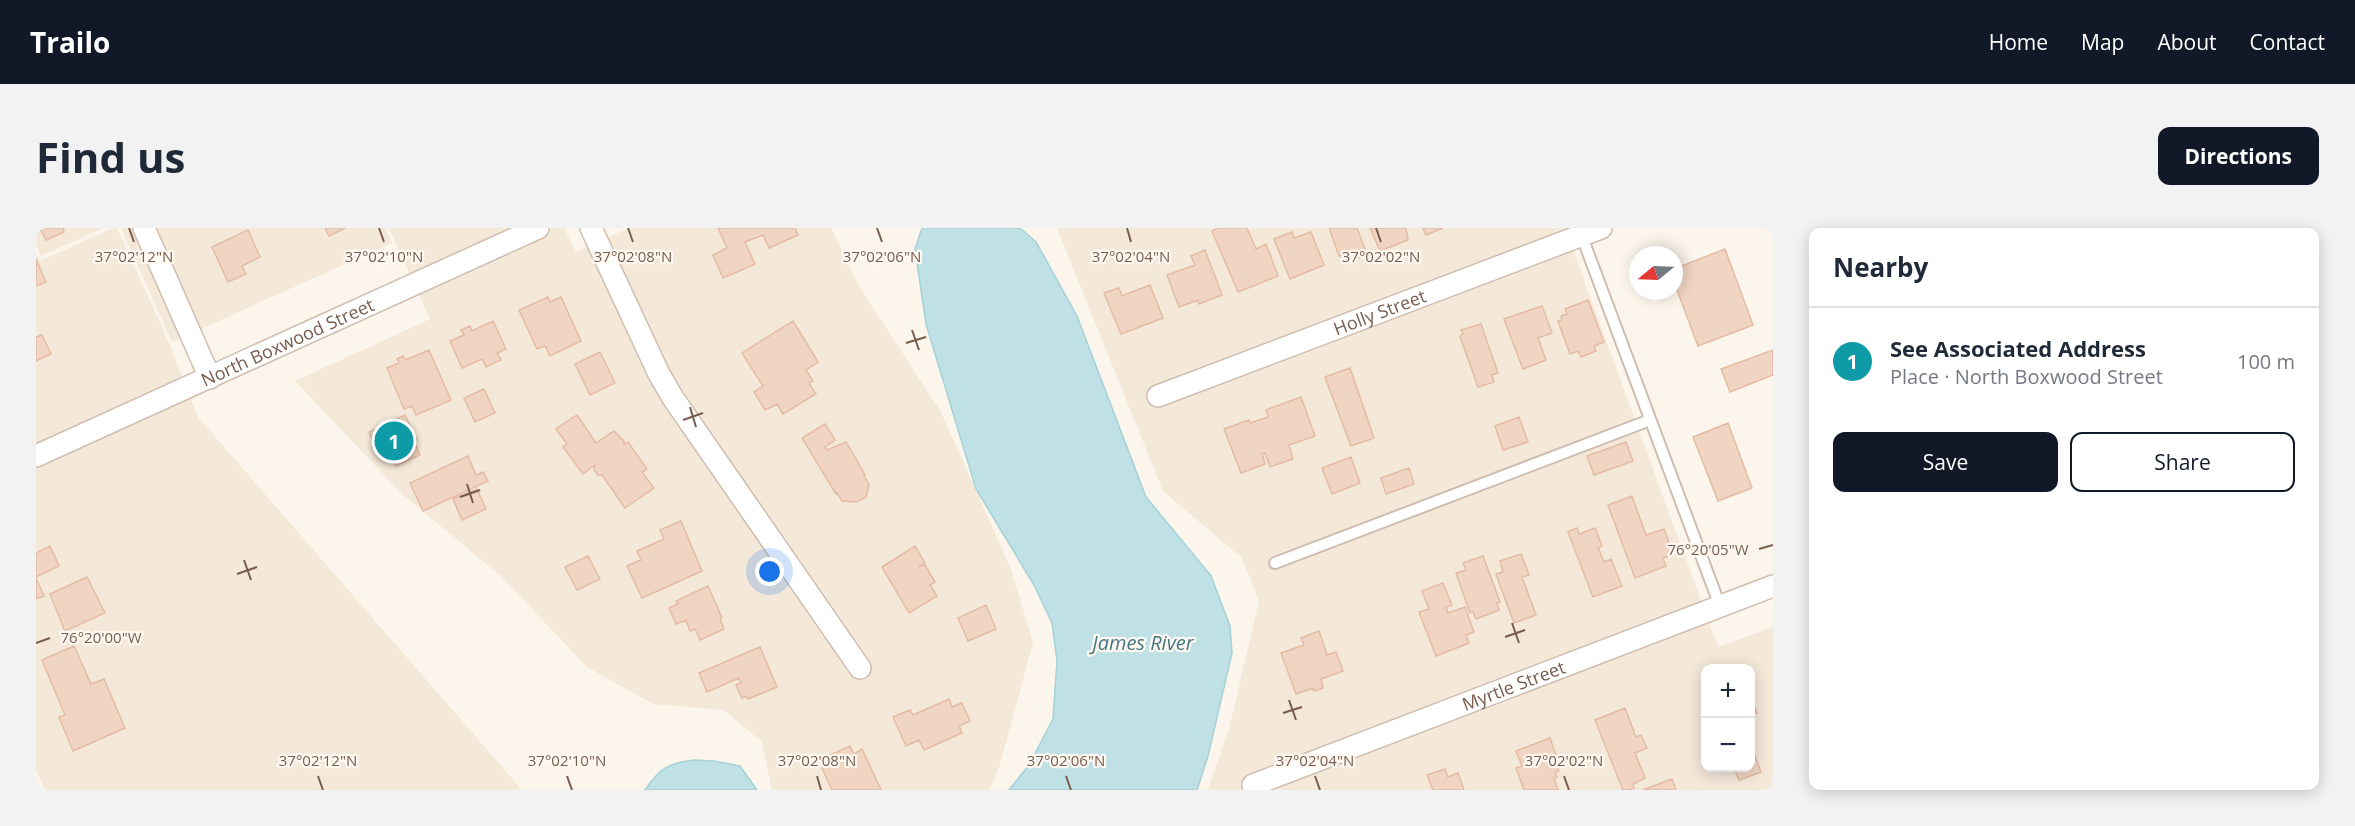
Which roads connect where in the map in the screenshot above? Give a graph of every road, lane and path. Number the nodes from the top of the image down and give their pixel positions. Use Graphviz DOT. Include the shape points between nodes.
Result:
graph roads {
  1 [pos="144,228"];
  2 [pos="538,228"];
  3 [pos="591,228"];
  4 [pos="1587,230"];
  5 [pos="210,378"];
  6 [pos="1158,396"];
  7 [pos="1650,420"];
  8 [pos="36,456"];
  9 [pos="1275,563"];
  10 [pos="1773,586"];
  11 [pos="1720,606"];
  12 [pos="860,668"];
  13 [pos="1253,785"];
  1 -- 5 [label="street"];
  2 -- 5 [label="street, North Boxwood Street"];
  3 -- 12 [label="street" via="673,398"];
  4 -- 6 [label="street, Holly Street"];
  4 -- 7 [label="lane"];
  5 -- 8 [label="street, North Boxwood Street"];
  7 -- 9 [label="lane"];
  7 -- 11 [label="lane"];
  10 -- 11 [label="street, Myrtle Street"];
  11 -- 13 [label="street, Myrtle Street"];
}
